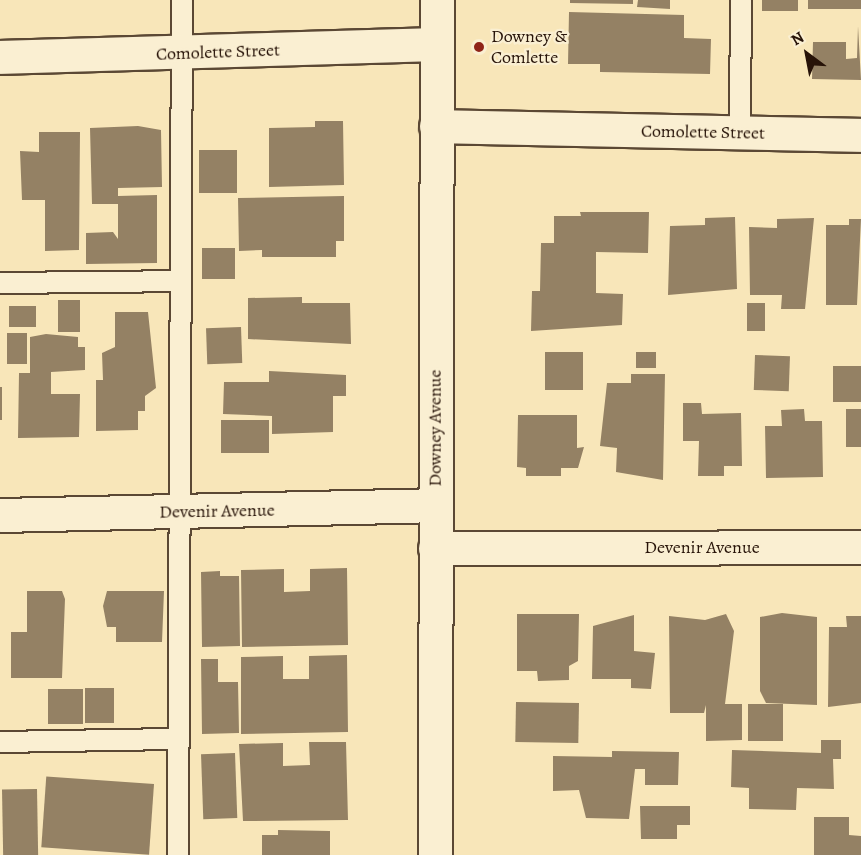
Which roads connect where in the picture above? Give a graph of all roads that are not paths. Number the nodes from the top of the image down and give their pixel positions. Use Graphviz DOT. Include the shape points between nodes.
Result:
graph roads {
  1 [pos="182,0"];
  2 [pos="437,0"];
  3 [pos="741,0"];
  4 [pos="437,44"];
  5 [pos="183,54"];
  6 [pos="0,57"];
  7 [pos="436,126"];
  8 [pos="740,132"];
  9 [pos="861,135"];
  10 [pos="178,281"];
  11 [pos="0,283"];
  12 [pos="434,505"];
  13 [pos="178,512"];
  14 [pos="0,515"];
  15 [pos="861,547"];
  16 [pos="435,548"];
  17 [pos="178,739"];
  18 [pos="0,742"];
  19 [pos="178,855"];
  20 [pos="435,855"];
  1 -- 5 [label="lane"];
  2 -- 4 [label="street, Downey Avenue"];
  3 -- 8 [label="lane"];
  4 -- 5 [label="street, Comolette Street"];
  4 -- 7 [label="street, Downey Avenue"];
  5 -- 6 [label="street, Comolette Street"];
  5 -- 10 [label="lane"];
  7 -- 8 [label="street, Comolette Street"];
  7 -- 12 [label="street, Downey Avenue"];
  8 -- 9 [label="street, Comolette Street"];
  10 -- 11 [label="lane"];
  10 -- 13 [label="lane"];
  12 -- 13 [label="street, Devenir Avenue"];
  12 -- 16 [label="street, Downey Avenue"];
  13 -- 14 [label="street, Devenir Avenue"];
  13 -- 17 [label="lane"];
  15 -- 16 [label="street, Devenir Avenue"];
  16 -- 20 [label="street, Downey Avenue"];
  17 -- 18 [label="lane"];
  17 -- 19 [label="lane"];
}
